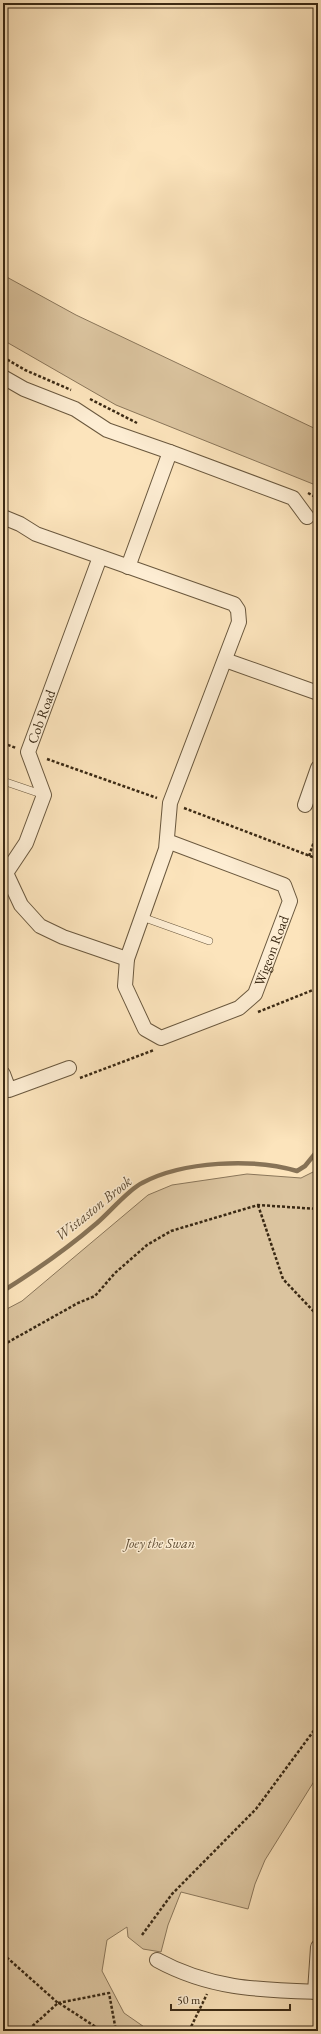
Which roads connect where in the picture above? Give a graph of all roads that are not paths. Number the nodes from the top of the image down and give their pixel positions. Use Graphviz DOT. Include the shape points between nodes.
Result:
graph roads {
  1 [pos="3,377"];
  2 [pos="170,452"];
  3 [pos="3,517"];
  4 [pos="307,517"];
  5 [pos="100,557"];
  6 [pos="128,567"];
  7 [pos="225,660"];
  8 [pos="318,692"];
  9 [pos="318,768"];
  10 [pos="3,781"];
  11 [pos="44,795"];
  12 [pos="305,805"];
  13 [pos="167,841"];
  14 [pos="4,873"];
  15 [pos="142,917"];
  16 [pos="209,941"];
  17 [pos="126,960"];
  18 [pos="69,1068"];
  19 [pos="3,1074"];
  20 [pos="6,1090"];
  21 [pos="318,1947"];
  22 [pos="157,1960"];
  23 [pos="317,1992"];
  1 -- 2 [label="street" via="24,389 75,409 107,430"];
  2 -- 4 [label="street" via="293,498"];
  2 -- 6 [label="street"];
  3 -- 5 [label="street" via="36,534"];
  5 -- 6 [label="street"];
  5 -- 11 [label="street, Cob Road" via="28,752"];
  6 -- 7 [label="street" via="234,604 238,610 239,622"];
  7 -- 8 [label="street"];
  7 -- 13 [label="street" via="170,803"];
  9 -- 12 [label="street"];
  10 -- 11 [label="lane"];
  11 -- 14 [label="street" via="26,843"];
  13 -- 15 [label="street"];
  13 -- 17 [label="street, Wigeon Road" via="284,885 290,901 255,994 239,1008 161,1038 145,1029 125,986"];
  14 -- 17 [label="street" via="21,905 40,926"];
  15 -- 16 [label="lane"];
  15 -- 17 [label="street"];
  18 -- 20 [label="street"];
  19 -- 20 [label="street"];
  21 -- 23 [label="street"];
  22 -- 23 [label="street" via="213,1982 258,1990"];
}
